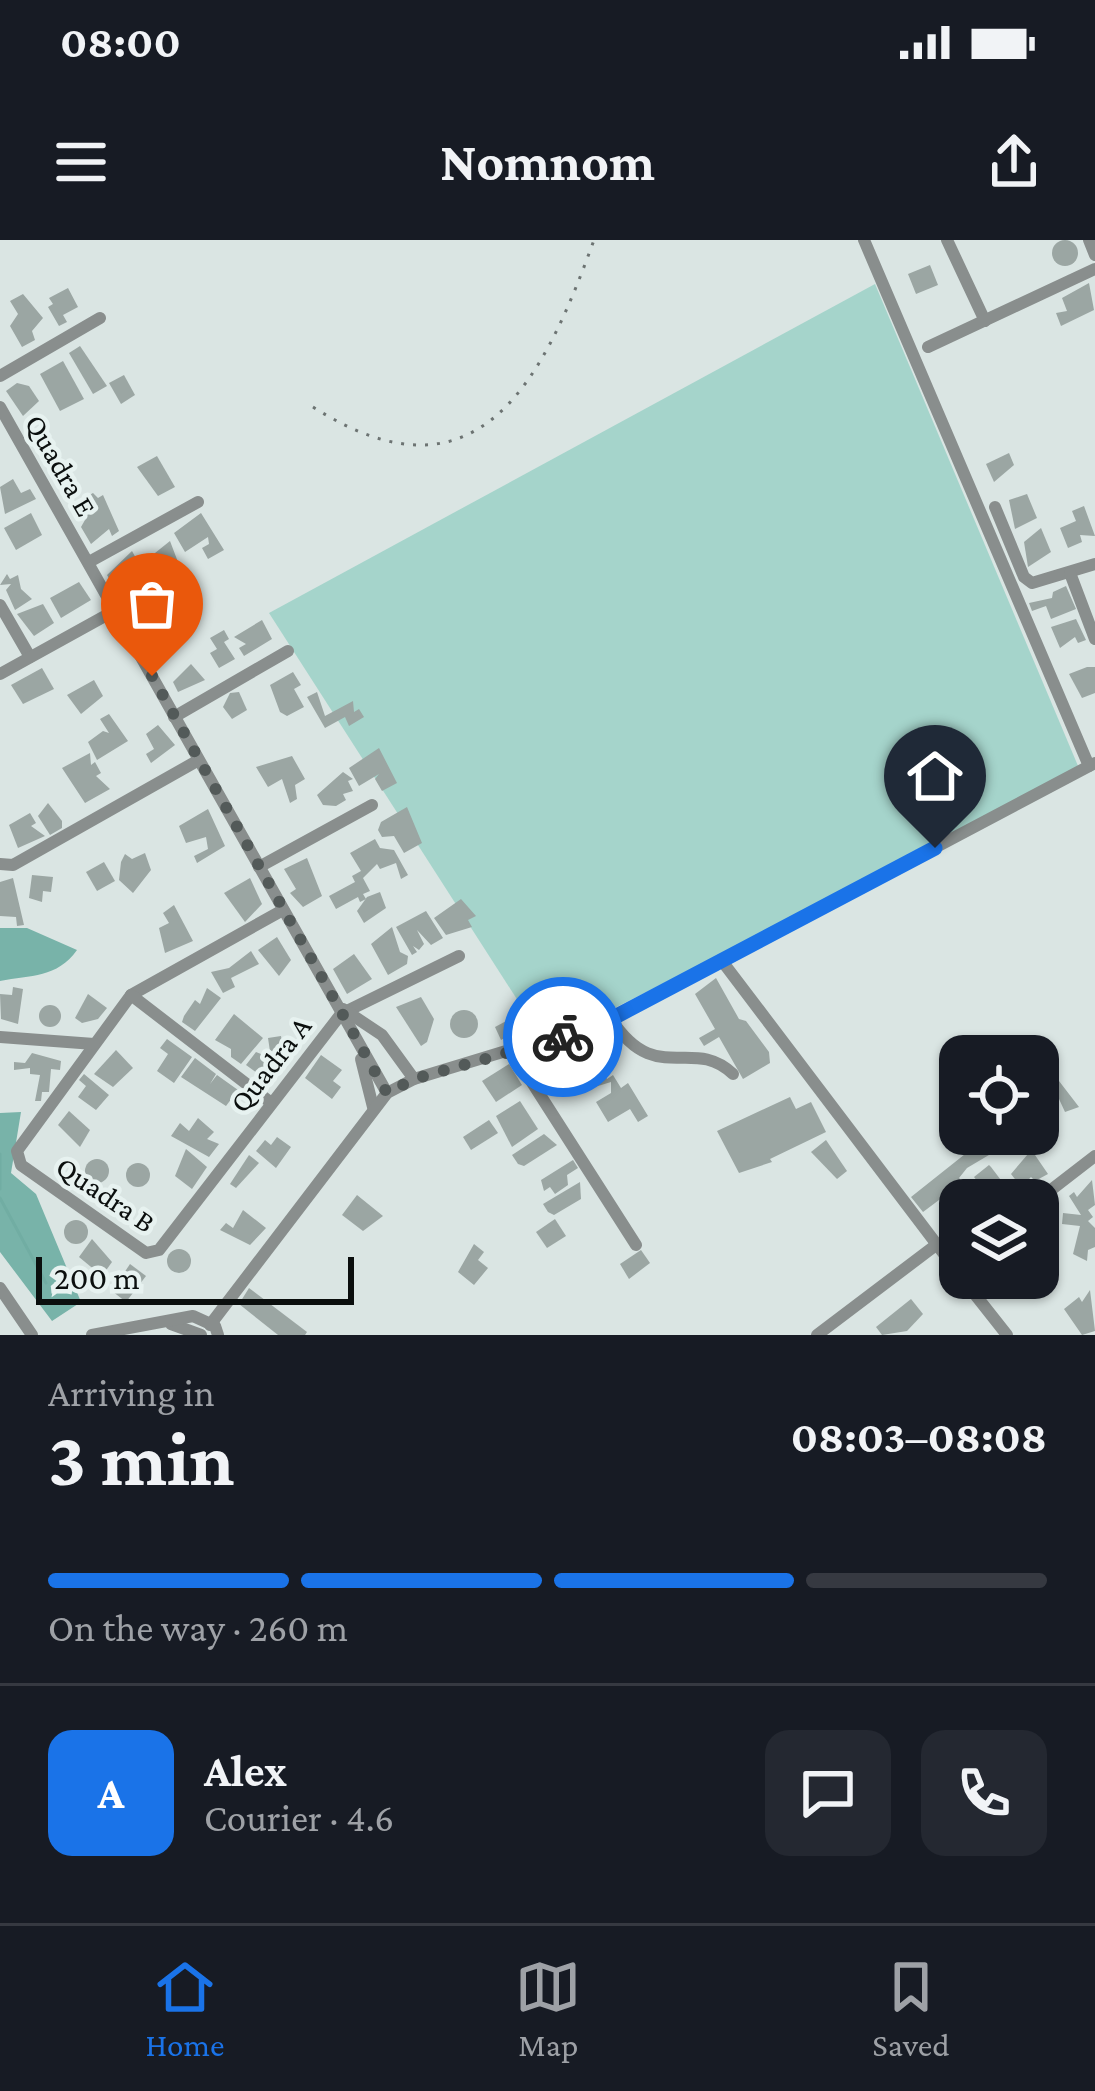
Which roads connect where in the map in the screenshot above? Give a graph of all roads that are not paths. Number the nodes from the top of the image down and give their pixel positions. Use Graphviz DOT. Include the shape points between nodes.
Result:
graph roads {
  1 [pos="864,240"];
  2 [pos="947,240"];
  3 [pos="1089,240"];
  4 [pos="1095,256"];
  5 [pos="1095,269"];
  6 [pos="100,318"];
  7 [pos="985,321"];
  8 [pos="928,347"];
  9 [pos="0,376"];
  10 [pos="0,407"];
  11 [pos="198,502"];
  12 [pos="995,507"];
  13 [pos="89,562"];
  14 [pos="1095,564"];
  15 [pos="1070,573"];
  16 [pos="0,605"];
  17 [pos="114,611"];
  18 [pos="1095,639"];
  19 [pos="288,651"];
  20 [pos="30,657"];
  21 [pos="0,674"];
  22 [pos="174,717"];
  23 [pos="197,761"];
  24 [pos="1092,764"];
  25 [pos="372,805"];
  26 [pos="0,864"];
  27 [pos="259,867"];
  28 [pos="283,910"];
  29 [pos="459,956"];
  30 [pos="722,961"];
  31 [pos="131,995"];
  32 [pos="341,1011"];
  33 [pos="611,1019"];
  34 [pos="356,1034"];
  35 [pos="0,1037"];
  36 [pos="94,1044"];
  37 [pos="512,1051"];
  38 [pos="733,1074"];
  39 [pos="414,1079"];
  40 [pos="387,1093"];
  41 [pos="270,1102"];
  42 [pos="373,1108"];
  43 [pos="1095,1156"];
  44 [pos="1059,1184"];
  45 [pos="636,1245"];
  46 [pos="936,1245"];
  47 [pos="939,1248"];
  48 [pos="159,1250"];
  49 [pos="0,1288"];
  50 [pos="980,1299"];
  51 [pos="210,1331"];
  52 [pos="32,1335"];
  53 [pos="92,1335"];
  54 [pos="818,1335"];
  55 [pos="1006,1335"];
  1 -- 24 [label="street"];
  2 -- 7 [label="street"];
  3 -- 4 [label="street"];
  5 -- 7 [label="street"];
  6 -- 9 [label="street"];
  7 -- 8 [label="street"];
  10 -- 13 [label="street, Quadra E"];
  11 -- 13 [label="street"];
  12 -- 15 [label="street" via="1024,577 1041,584"];
  13 -- 17 [label="street, Quadra E"];
  14 -- 15 [label="street"];
  15 -- 18 [label="street"];
  16 -- 20 [label="street"];
  17 -- 20 [label="street"];
  17 -- 22 [label="street, Quadra E"];
  19 -- 22 [label="street"];
  20 -- 21 [label="street"];
  22 -- 23 [label="street, Quadra E"];
  23 -- 26 [label="street" via="13,865"];
  23 -- 27 [label="street, Quadra E"];
  24 -- 30 [label="street"];
  25 -- 27 [label="street"];
  27 -- 28 [label="street, Quadra E"];
  28 -- 31 [label="street, Quadra B"];
  28 -- 32 [label="street, Quadra E"];
  29 -- 32 [label="street, Quadra A"];
  30 -- 33 [label="street"];
  30 -- 46 [label="street"];
  31 -- 36 [label="street, Quadra B"];
  31 -- 41 [label="street"];
  32 -- 34 [label="street"];
  32 -- 39 [label="street" via="382,1035"];
  32 -- 41 [label="street, Quadra A"];
  33 -- 37 [label="street"];
  33 -- 38 [label="street" via="628,1046 647,1056 712,1061"];
  34 -- 40 [label="street"];
  34 -- 42 [label="street"];
  35 -- 36 [label="street"];
  36 -- 48 [label="street, Quadra B" via="16,1159 146,1252"];
  37 -- 39 [label="street"];
  37 -- 45 [label="street"];
  39 -- 40 [label="street"];
  40 -- 42 [label="street"];
  41 -- 48 [label="street, Quadra A"];
  42 -- 51 [label="street"];
  43 -- 44 [label="street"];
  46 -- 47 [label="street"];
  46 -- 54 [label="street"];
  49 -- 52 [label="street"];
  50 -- 55 [label="street"];
  51 -- 53 [label="street" via="193,1316"];
}
